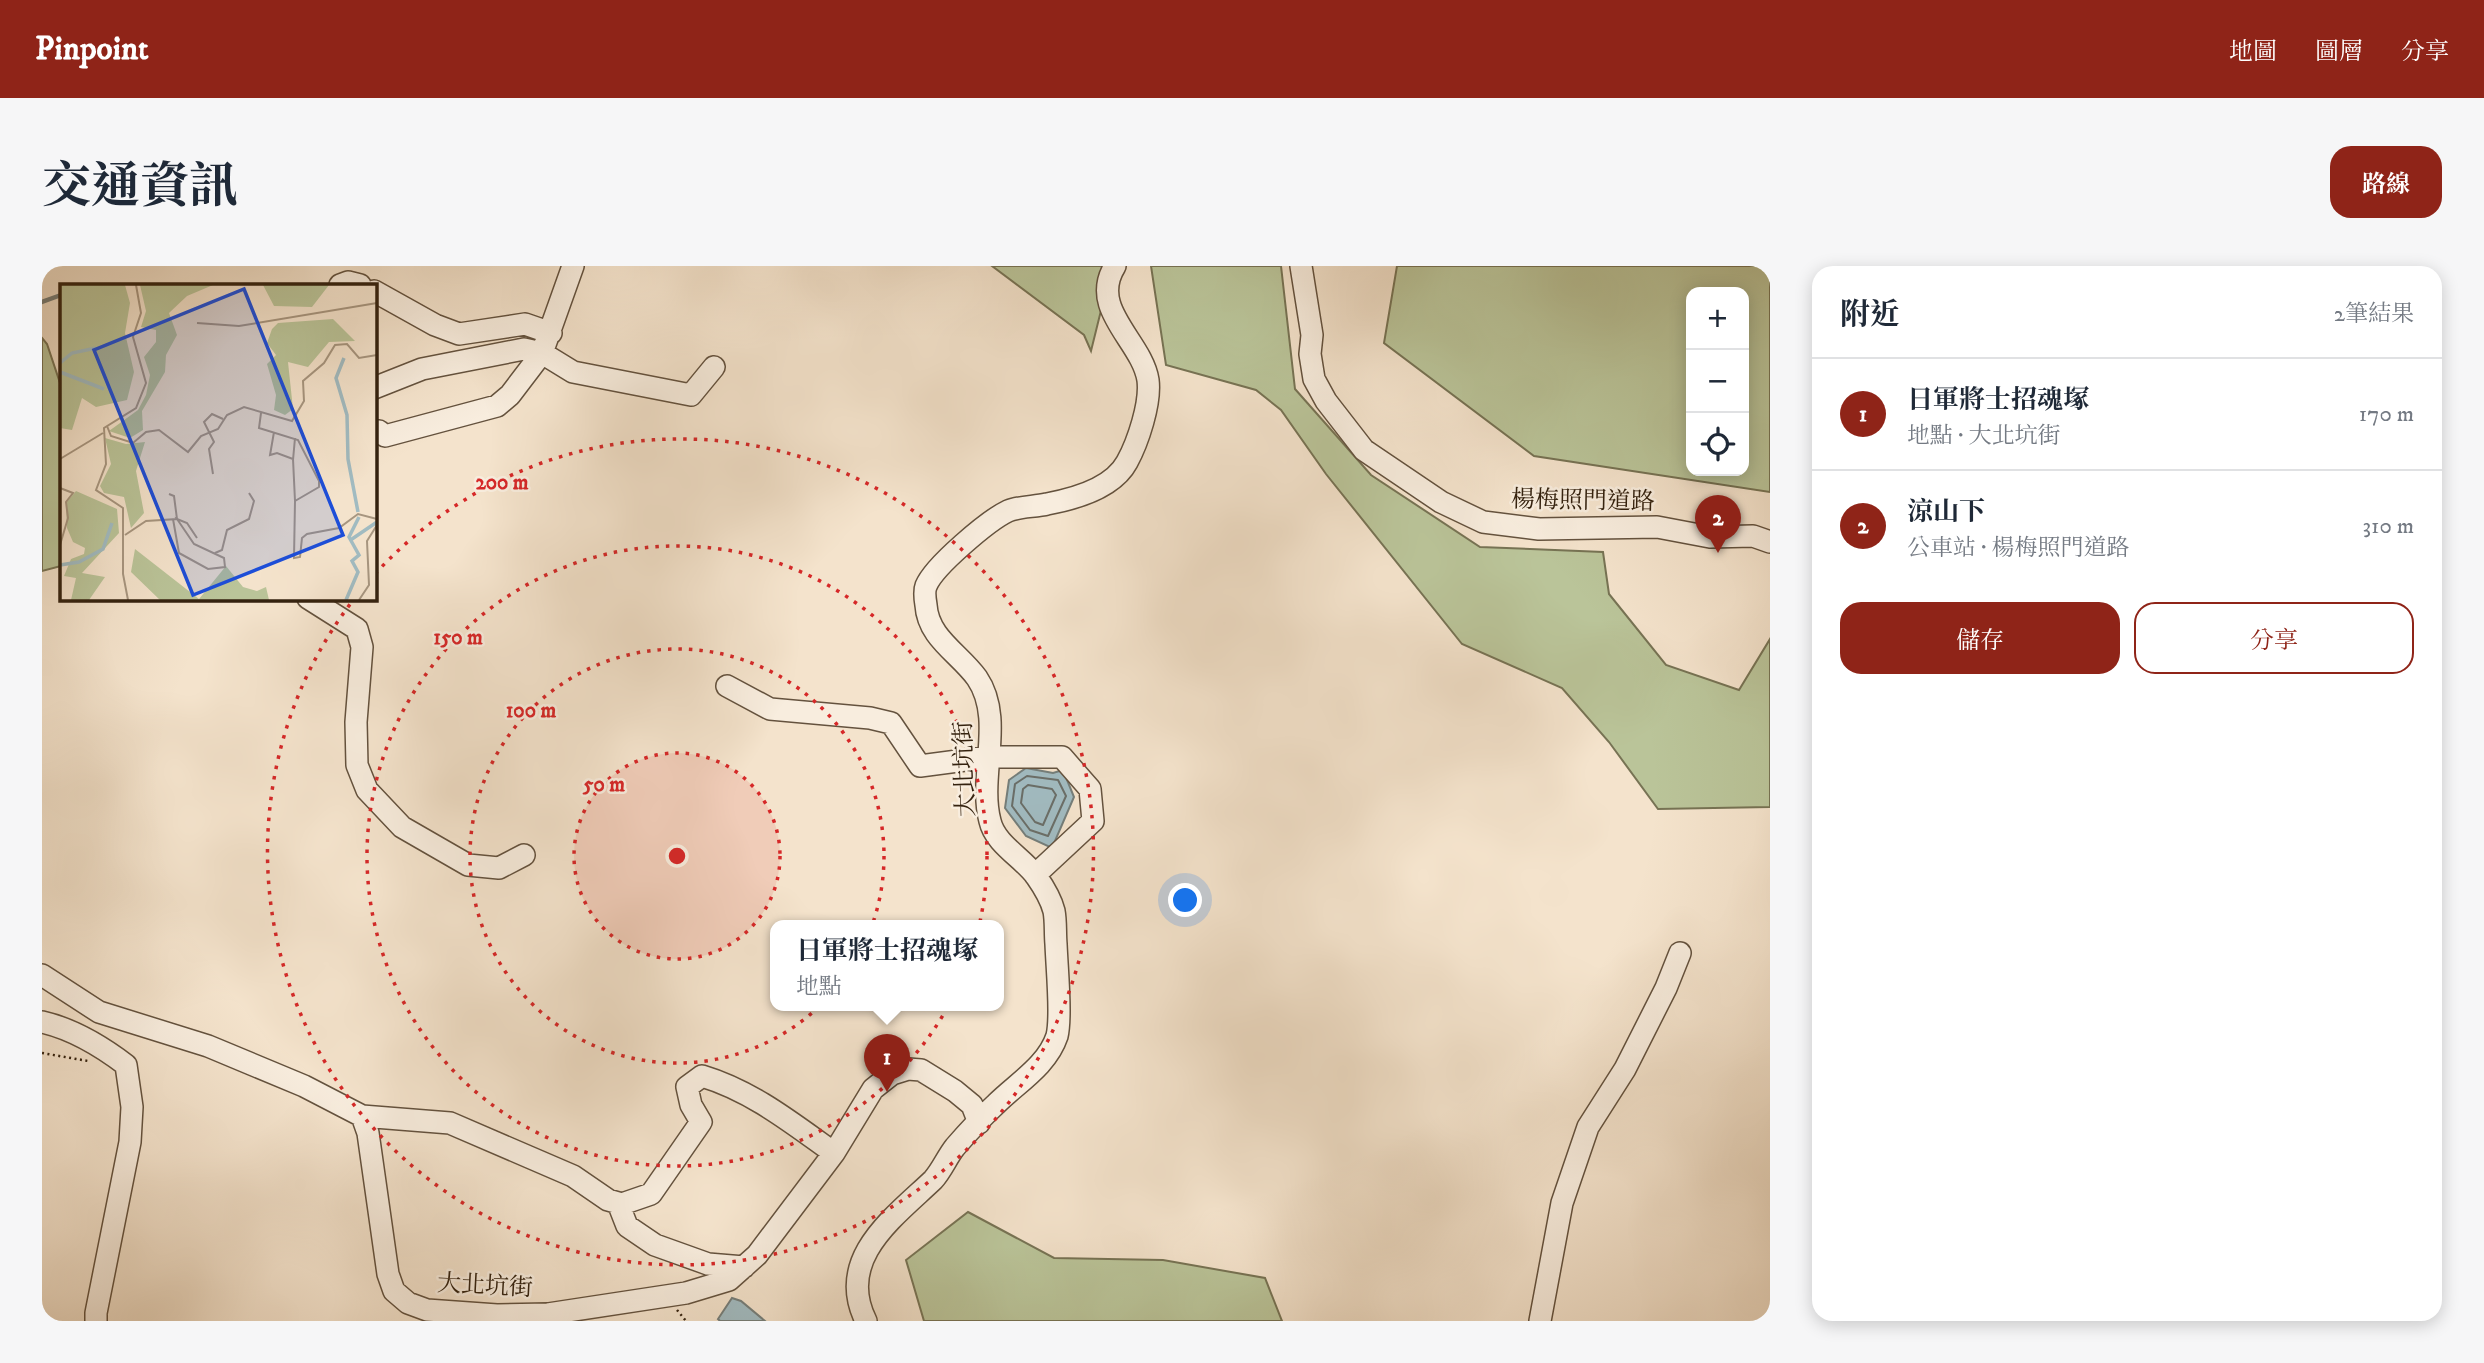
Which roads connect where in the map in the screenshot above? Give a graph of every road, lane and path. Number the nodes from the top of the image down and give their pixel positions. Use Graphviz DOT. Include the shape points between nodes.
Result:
graph roads {
  1 [pos="573,266"];
  2 [pos="1115,266"];
  3 [pos="1301,266"];
  4 [pos="376,292"];
  5 [pos="547,343"];
  6 [pos="714,367"];
  7 [pos="376,387"];
  8 [pos="379,431"];
  9 [pos="1770,542"];
  10 [pos="311,600"];
  11 [pos="727,686"];
  12 [pos="988,757"];
  13 [pos="524,855"];
  14 [pos="1035,875"];
  15 [pos="1679,953"];
  16 [pos="42,975"];
  17 [pos="42,1022"];
  18 [pos="42,1053"];
  19 [pos="97,1062"];
  20 [pos="362,1116"];
  21 [pos="979,1123"];
  22 [pos="834,1153"];
  23 [pos="618,1203"];
  24 [pos="744,1267"];
  25 [pos="96,1321"];
  26 [pos="866,1321"];
  27 [pos="1539,1321"];
  1 -- 5 [label="street"];
  2 -- 12 [label="street, 大北坑街" via="1107,294 1148,380 1144,418 1126,465 1108,483 1080,495 1009,510 938,566 925,588 927,621 978,680 988,707"];
  3 -- 9 [label="street, 楊梅照門道路" via="1314,379 1326,401 1364,450 1441,502 1483,522 1539,529 1657,527 1710,537 1753,536"];
  4 -- 5 [label="street" via="458,334 525,324"];
  5 -- 6 [label="street" via="573,372 691,395"];
  5 -- 7 [label="street" via="422,369"];
  5 -- 8 [label="street" via="497,406 385,436"];
  10 -- 13 [label="street" via="357,629 362,647 357,765 367,790 402,827 468,865 499,868"];
  11 -- 12 [label="street" via="771,709 891,723 920,766"];
  12 -- 14 [label="street, 大北坑街" via="990,824"];
  12 -- 14 [label="street" via="1062,757 1090,789 1093,821"];
  14 -- 21 [label="street, 大北坑街" via="1054,911 1058,1034 1031,1073"];
  15 -- 27 [label="street" via="1625,1069 1588,1127 1562,1203"];
  16 -- 20 [label="street" via="99,1012 208,1046"];
  17 -- 25 [label="street" via="105,1049 126,1065 132,1107 130,1142"];
  18 -- 19 [label="path"];
  20 -- 23 [label="street" via="450,1123 573,1176"];
  20 -- 24 [label="street, 大北坑街" via="388,1274 394,1291 408,1303 427,1310 548,1314 686,1293 729,1280"];
  21 -- 22 [label="street, 大北坑街" via="972,1105 954,1091 921,1070 908,1069 892,1074 873,1089"];
  21 -- 26 [label="street, 大北坑街" via="865,1253 857,1293"];
  22 -- 23 [label="street" via="753,1098 702,1076 687,1087 701,1122 651,1194"];
  22 -- 24 [label="street, 大北坑街"];
  23 -- 24 [label="street" via="627,1226 655,1245 708,1264"];
}
